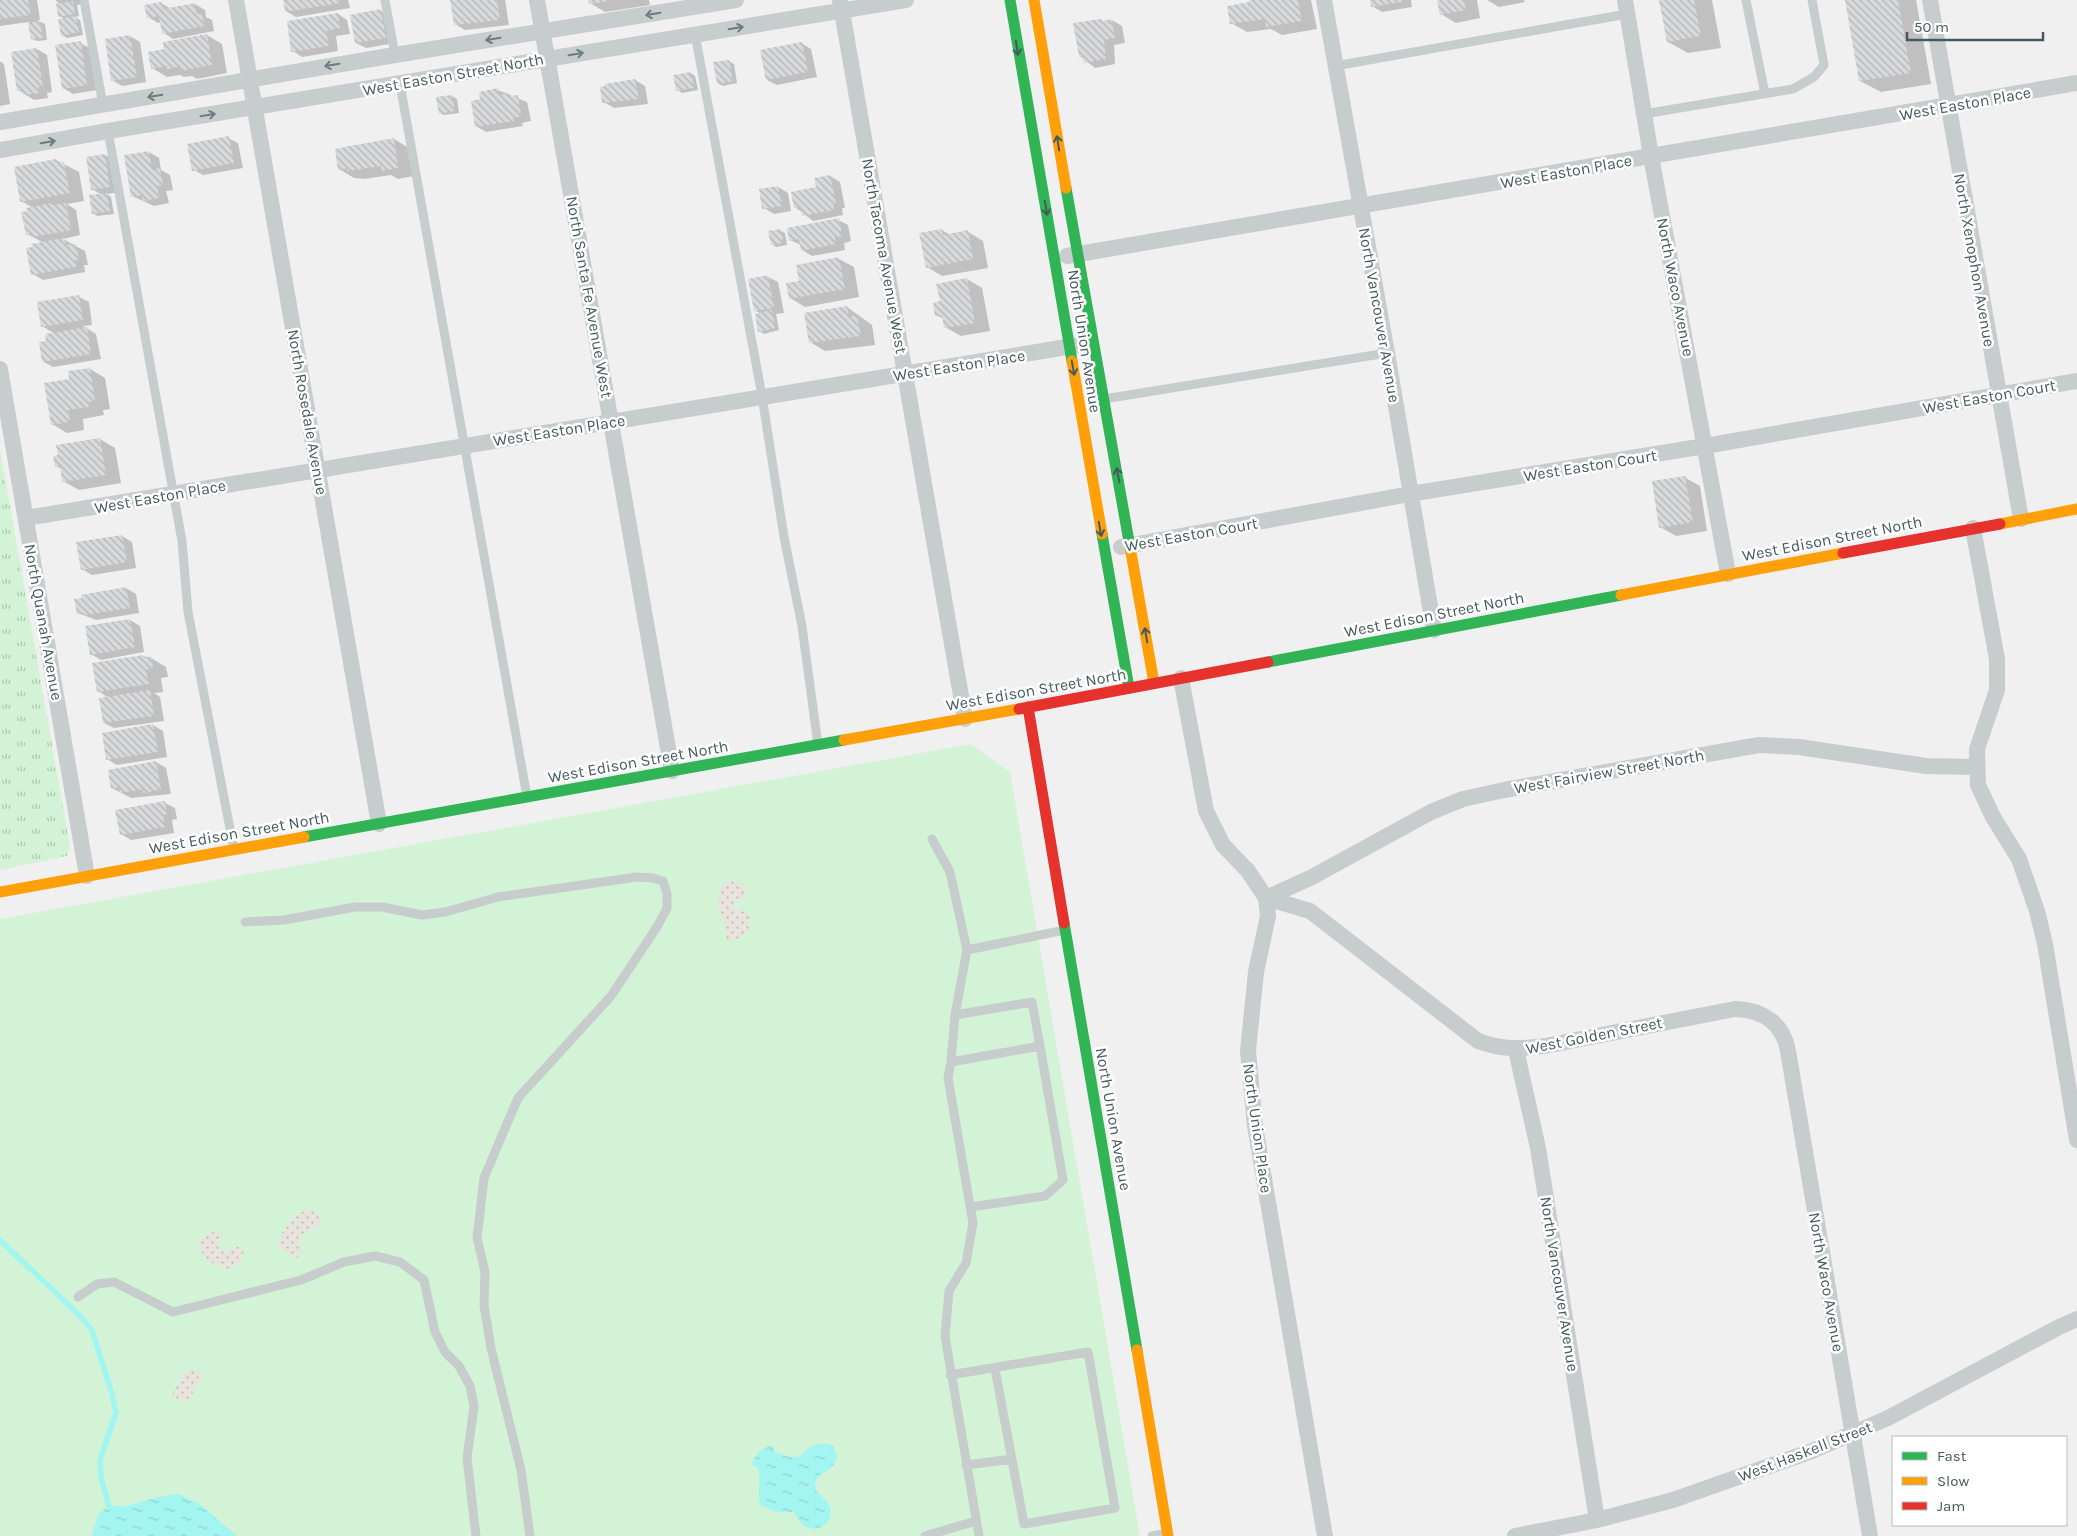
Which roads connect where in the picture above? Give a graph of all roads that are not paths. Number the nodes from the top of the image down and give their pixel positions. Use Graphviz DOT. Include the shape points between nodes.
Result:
graph roads {
  1 [pos="84,0"];
  2 [pos="236,0"];
  3 [pos="385,0"];
  4 [pos="537,0"];
  5 [pos="736,0"];
  6 [pos="906,0"];
  7 [pos="1010,0"];
  8 [pos="1034,0"];
  9 [pos="1324,0"];
  10 [pos="1746,0"];
  11 [pos="1812,0"];
  12 [pos="1930,0"];
  13 [pos="690,4"];
  14 [pos="841,6"];
  15 [pos="1626,7"];
  16 [pos="543,32"];
  17 [pos="695,34"];
  18 [pos="395,54"];
  19 [pos="548,58"];
  20 [pos="1335,66"];
  21 [pos="250,80"];
  22 [pos="2077,83"];
  23 [pos="400,84"];
  24 [pos="1765,94"];
  25 [pos="103,105"];
  26 [pos="1949,106"];
  27 [pos="254,108"];
  28 [pos="1644,114"];
  29 [pos="0,122"];
  30 [pos="108,130"];
  31 [pos="0,150"];
  32 [pos="1651,156"];
  33 [pos="1360,207"];
  34 [pos="1077,255"];
  35 [pos="1055,258"];
  36 [pos="1093,343"];
  37 [pos="1070,347"];
  38 [pos="1387,353"];
  39 [pos="0,369"];
  40 [pos="905,373"];
  41 [pos="2077,381"];
  42 [pos="1998,394"];
  43 [pos="762,396"];
  44 [pos="1103,399"];
  45 [pos="611,422"];
  46 [pos="464,445"];
  47 [pos="1706,446"];
  48 [pos="318,468"];
  49 [pos="174,493"];
  50 [pos="1410,494"];
  51 [pos="2077,509"];
  52 [pos="26,518"];
  53 [pos="2021,519"];
  54 [pos="1973,528"];
  55 [pos="1131,546"];
  56 [pos="1104,550"];
  57 [pos="1728,574"];
  58 [pos="1434,630"];
  59 [pos="1181,678"];
  60 [pos="1154,683"];
  61 [pos="1129,688"];
  62 [pos="1028,707"];
  63 [pos="965,718"];
  64 [pos="818,745"];
  65 [pos="1976,767"];
  66 [pos="672,771"];
  67 [pos="527,797"];
  68 [pos="379,824"];
  69 [pos="932,839"];
  70 [pos="234,849"];
  71 [pos="87,876"];
  72 [pos="0,892"];
  73 [pos="1266,898"];
  74 [pos="245,922"];
  75 [pos="1065,930"];
  76 [pos="967,950"];
  77 [pos="954,1015"];
  78 [pos="1781,1030"];
  79 [pos="1040,1046"];
  80 [pos="1516,1050"];
  81 [pos="951,1062"];
  82 [pos="2077,1140"];
  83 [pos="970,1207"];
  84 [pos="78,1297"];
  85 [pos="2077,1319"];
  86 [pos="995,1369"];
  87 [pos="950,1375"];
  88 [pos="1853,1435"];
  89 [pos="1012,1458"];
  90 [pos="966,1465"];
  91 [pos="1597,1520"];
  92 [pos="976,1522"];
  93 [pos="1168,1535"];
  94 [pos="476,1536"];
  95 [pos="530,1536"];
  96 [pos="925,1536"];
  97 [pos="978,1536"];
  98 [pos="1152,1536"];
  99 [pos="1325,1536"];
  100 [pos="1515,1536"];
  101 [pos="1870,1536"];
  1 -- 25 [label="lane"];
  2 -- 21 [label="street, North Rosedale Avenue"];
  3 -- 18 [label="lane"];
  4 -- 16 [label="street, North Santa Fe Avenue West"];
  5 -- 13 [label="street, West Easton Street North"];
  6 -- 14 [label="street, West Easton Street North"];
  7 -- 35 [label="street, North Union Avenue, one-way"];
  34 -- 8 [label="street, North Union Avenue, one-way"];
  9 -- 20 [label="street, North Vancouver Avenue"];
  10 -- 24 [label="lane"];
  11 -- 24 [label="lane" via="1824,65 1814,77 1793,89"];
  12 -- 26 [label="street, North Xenophon Avenue"];
  13 -- 16 [label="street, West Easton Street North, one-way"];
  17 -- 14 [label="street, West Easton Street North, one-way"];
  14 -- 40 [label="street, North Tacoma Avenue West"];
  15 -- 20 [label="lane"];
  15 -- 28 [label="street, North Waco Avenue"];
  16 -- 18 [label="street, West Easton Street North, one-way"];
  16 -- 19 [label="street, North Santa Fe Avenue West"];
  19 -- 17 [label="street, West Easton Street North, one-way"];
  17 -- 43 [label="lane"];
  18 -- 21 [label="street, West Easton Street North, one-way"];
  19 -- 23 [label="street, West Easton Street North"];
  19 -- 45 [label="street, North Santa Fe Avenue West"];
  20 -- 33 [label="street, North Vancouver Avenue"];
  21 -- 25 [label="street, West Easton Street North, one-way"];
  21 -- 27 [label="street, North Rosedale Avenue"];
  22 -- 26 [label="street, West Easton Place"];
  23 -- 27 [label="street, West Easton Street North"];
  23 -- 46 [label="lane"];
  24 -- 28 [label="lane"];
  25 -- 29 [label="street, West Easton Street North"];
  26 -- 32 [label="street, West Easton Place"];
  26 -- 42 [label="street, North Xenophon Avenue"];
  30 -- 27 [label="street, West Easton Street North, one-way"];
  27 -- 48 [label="street, North Rosedale Avenue"];
  28 -- 32 [label="street, North Waco Avenue"];
  31 -- 30 [label="street, West Easton Street North, one-way"];
  30 -- 49 [label="lane"];
  32 -- 33 [label="street, West Easton Place"];
  32 -- 47 [label="street, North Waco Avenue"];
  33 -- 34 [label="street, West Easton Place"];
  33 -- 38 [label="street, North Vancouver Avenue"];
  34 -- 35 [label="street, West Easton Place"];
  34 -- 36 [label="street, North Union Avenue"];
  35 -- 37 [label="street, North Union Avenue"];
  36 -- 37 [label="street, West Easton Place"];
  36 -- 44 [label="street, North Union Avenue"];
  37 -- 40 [label="street, West Easton Place"];
  37 -- 56 [label="street, North Union Avenue, one-way"];
  38 -- 44 [label="lane"];
  38 -- 50 [label="street, North Vancouver Avenue"];
  39 -- 52 [label="street, North Quanah Avenue"];
  40 -- 43 [label="street, West Easton Place"];
  40 -- 63 [label="street, North Tacoma Avenue West"];
  41 -- 42 [label="street, West Easton Court"];
  42 -- 47 [label="street, West Easton Court"];
  42 -- 53 [label="street, North Xenophon Avenue"];
  43 -- 45 [label="street, West Easton Place"];
  43 -- 64 [label="lane" via="802,626"];
  55 -- 44 [label="street, North Union Avenue, one-way"];
  45 -- 46 [label="street, West Easton Place"];
  45 -- 66 [label="street, North Santa Fe Avenue West"];
  46 -- 48 [label="street, West Easton Place"];
  46 -- 67 [label="lane"];
  47 -- 50 [label="street, West Easton Court"];
  47 -- 57 [label="street, North Waco Avenue"];
  48 -- 49 [label="street, West Easton Place"];
  48 -- 68 [label="street, North Rosedale Avenue"];
  49 -- 52 [label="street, West Easton Place"];
  49 -- 70 [label="lane" via="188,612"];
  50 -- 55 [label="street, West Easton Court"];
  50 -- 58 [label="street, North Vancouver Avenue"];
  51 -- 53 [label="street, West Edison Street North"];
  52 -- 71 [label="street, North Quanah Avenue"];
  53 -- 54 [label="street, West Edison Street North"];
  54 -- 57 [label="street, West Edison Street North"];
  54 -- 65 [label="street" via="1998,659 1997,690 1977,749"];
  55 -- 56 [label="street, West Easton Court"];
  60 -- 55 [label="street, North Union Avenue, one-way"];
  56 -- 61 [label="street, North Union Avenue"];
  57 -- 58 [label="street, West Edison Street North"];
  58 -- 59 [label="street, West Edison Street North"];
  59 -- 60 [label="street, West Edison Street North"];
  59 -- 73 [label="street" via="1206,811 1223,845 1248,871"];
  60 -- 61 [label="street, West Edison Street North"];
  61 -- 62 [label="street, West Edison Street North"];
  62 -- 63 [label="street, West Edison Street North"];
  62 -- 75 [label="street, North Union Avenue"];
  63 -- 64 [label="street, West Edison Street North"];
  64 -- 66 [label="street, West Edison Street North"];
  65 -- 73 [label="street, West Fairview Street North" via="1926,766 1800,747 1759,745 1504,790 1463,799 1431,812 1312,877"];
  65 -- 82 [label="street" via="1982,794 2019,859 2037,911"];
  66 -- 67 [label="street, West Edison Street North"];
  67 -- 68 [label="street, West Edison Street North"];
  68 -- 70 [label="street, West Edison Street North"];
  69 -- 76 [label="lane" via="950,872"];
  70 -- 71 [label="street, West Edison Street North"];
  71 -- 72 [label="street, West Edison Street North"];
  73 -- 80 [label="street, West Golden Street" via="1310,911 1478,1041"];
  73 -- 99 [label="street, North Union Place" via="1268,916 1250,1018 1250,1086"];
  74 -- 95 [label="lane" via="284,920 356,907 382,907 422,914 445,912 498,897 637,877 663,881 668,908 658,927 611,996 518,1098 484,1178 477,1238 485,1272 484,1304 491,1348 522,1470"];
  75 -- 76 [label="lane"];
  75 -- 93 [label="street, North Union Avenue"];
  76 -- 77 [label="lane"];
  77 -- 79 [label="lane" via="1032,1002"];
  77 -- 81 [label="lane"];
  78 -- 80 [label="street, West Golden Street" via="1760,1012 1735,1009"];
  78 -- 88 [label="street, North Waco Avenue" via="1788,1051"];
  79 -- 81 [label="lane"];
  79 -- 83 [label="lane" via="1063,1180 1045,1196"];
  80 -- 91 [label="street, North Vancouver Avenue" via="1538,1148"];
  81 -- 83 [label="lane" via="948,1078"];
  83 -- 87 [label="lane" via="973,1223 966,1263 949,1291 945,1314"];
  84 -- 94 [label="lane" via="97,1284 114,1282 172,1312 301,1280 344,1262 375,1256 400,1262 424,1280 435,1332 470,1386 474,1406 467,1458"];
  85 -- 88 [label="street, West Haskell Street"];
  86 -- 87 [label="lane"];
  86 -- 89 [label="lane"];
  86 -- 89 [label="lane" via="1088,1352 1115,1508 1024,1524"];
  87 -- 90 [label="lane"];
  88 -- 91 [label="street, West Haskell Street" via="1673,1500"];
  88 -- 101 [label="street, North Waco Avenue"];
  89 -- 90 [label="lane"];
  90 -- 92 [label="lane"];
  91 -- 100 [label="street, West Haskell Street"];
  92 -- 96 [label="lane"];
  92 -- 97 [label="lane"];
  93 -- 98 [label="lane"];
}
